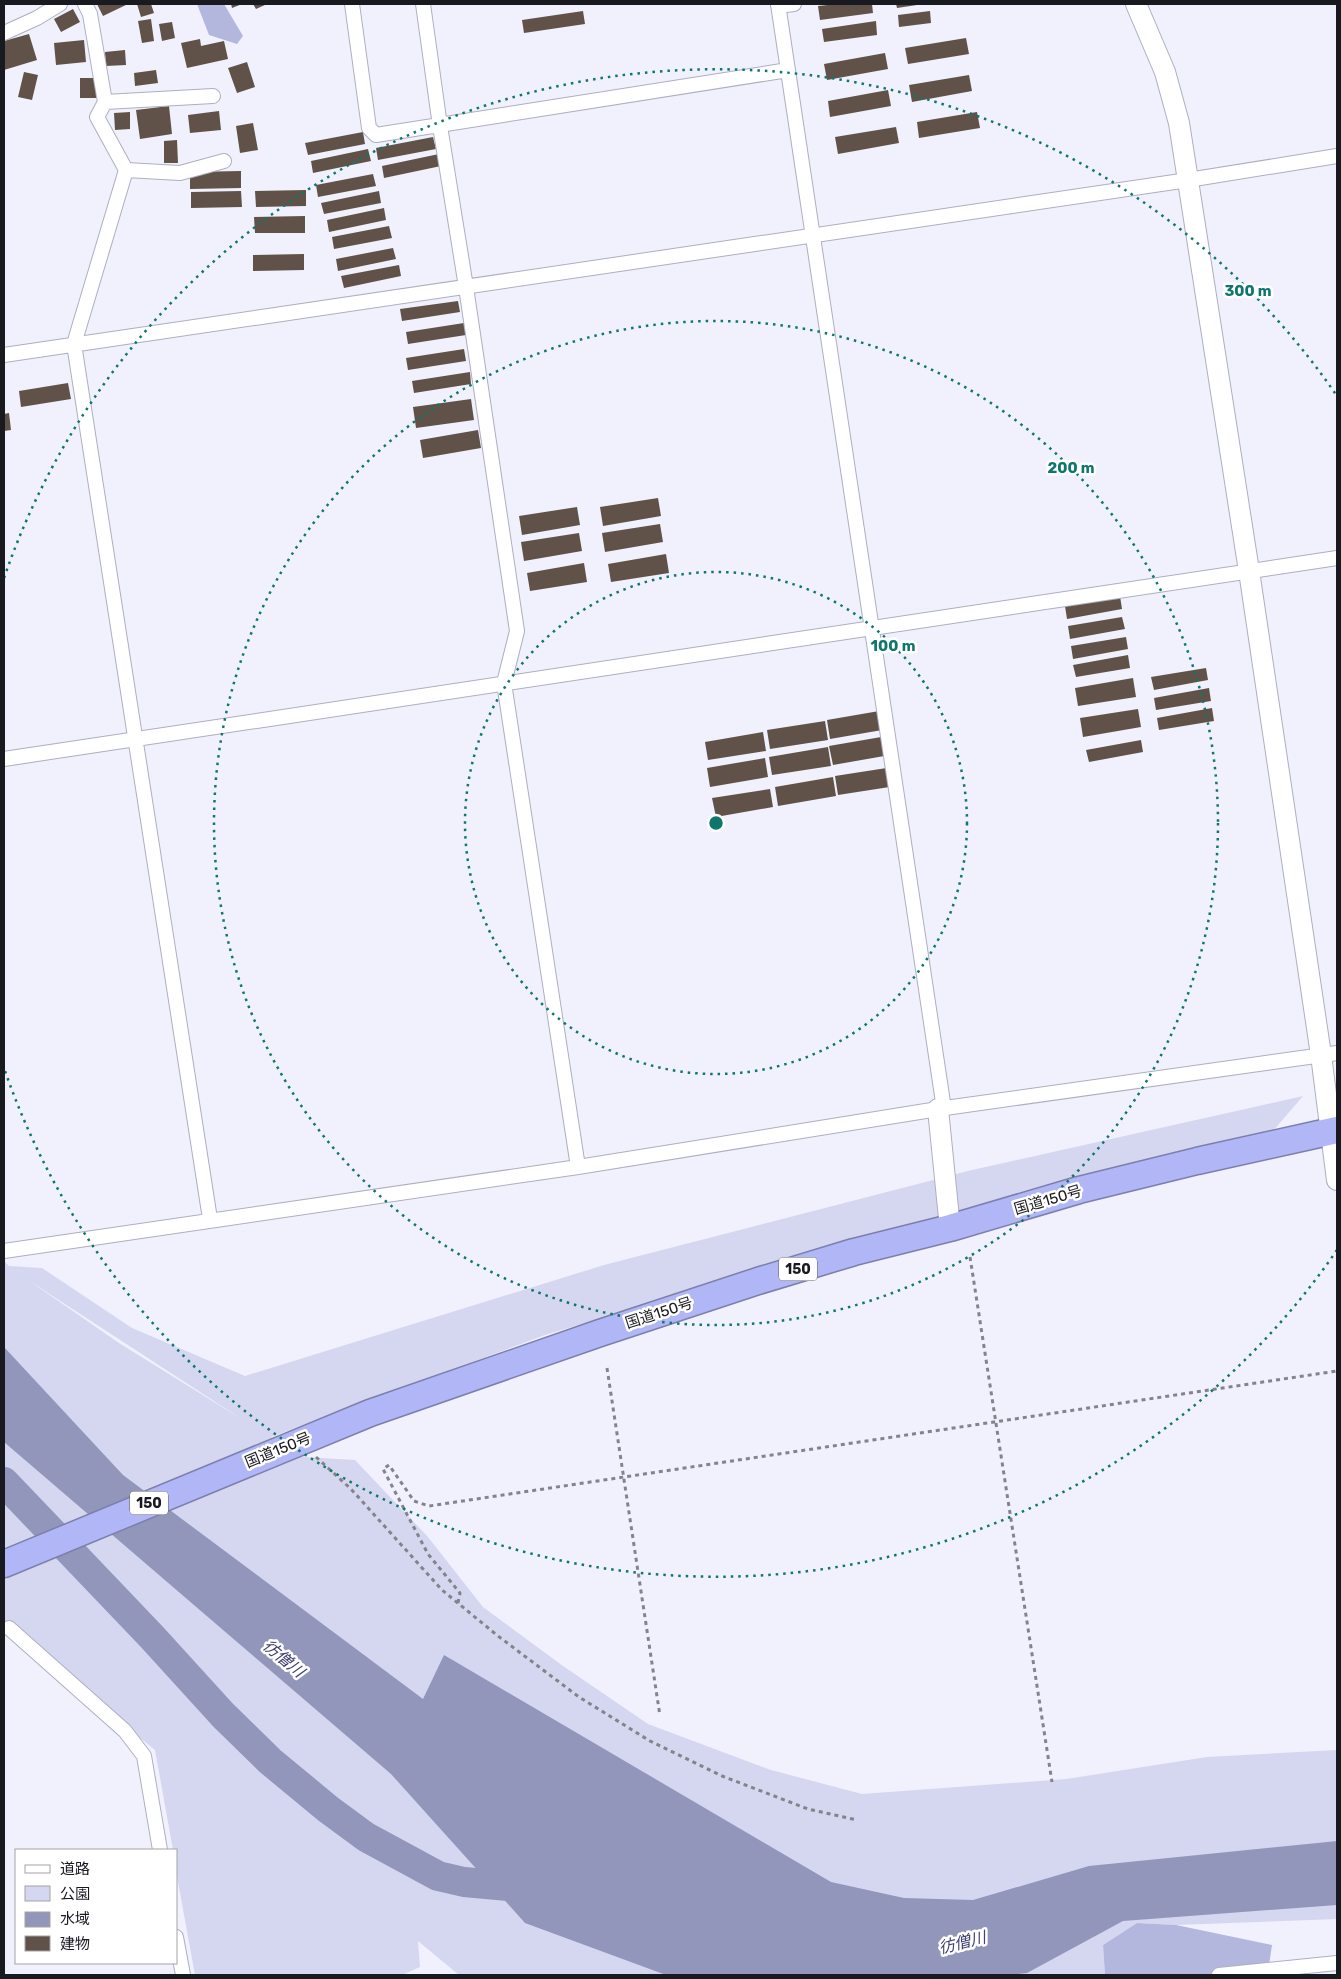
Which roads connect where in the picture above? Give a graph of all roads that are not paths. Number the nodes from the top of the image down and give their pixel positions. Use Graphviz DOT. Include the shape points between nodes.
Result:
graph roads {
  1 [pos="60,4"];
  2 [pos="85,4"];
  3 [pos="352,4"];
  4 [pos="423,4"];
  5 [pos="794,4"];
  6 [pos="1136,4"];
  7 [pos="778,5"];
  8 [pos="4,33"];
  9 [pos="788,70"];
  10 [pos="213,96"];
  11 [pos="106,102"];
  12 [pos="440,126"];
  13 [pos="1337,156"];
  14 [pos="224,160"];
  15 [pos="126,170"];
  16 [pos="1188,180"];
  17 [pos="813,236"];
  18 [pos="466,287"];
  19 [pos="74,344"];
  20 [pos="4,355"];
  21 [pos="1337,558"];
  22 [pos="1249,571"];
  23 [pos="872,628"];
  24 [pos="504,684"];
  25 [pos="135,740"];
  26 [pos="4,759"];
  27 [pos="1329,1054"];
  28 [pos="941,1109"];
  29 [pos="1334,1130"];
  30 [pos="578,1167"];
  31 [pos="1337,1180"];
  32 [pos="210,1220"];
  33 [pos="950,1228"];
  34 [pos="5,1251"];
  35 [pos="15,1559"];
  36 [pos="9,1628"];
  37 [pos="160,1849"];
  38 [pos="178,1948"];
  39 [pos="1337,1963"];
  40 [pos="183,1975"];
  41 [pos="1219,1975"];
  1 -- 8 [label="street"];
  2 -- 11 [label="street" via="90,14"];
  3 -- 12 [label="street" via="369,128 376,135"];
  4 -- 12 [label="street"];
  5 -- 7 [label="street"];
  6 -- 16 [label="street" via="1165,72 1179,123"];
  7 -- 9 [label="street"];
  9 -- 12 [label="street"];
  9 -- 17 [label="street"];
  10 -- 11 [label="street"];
  11 -- 15 [label="street" via="98,117"];
  12 -- 18 [label="street"];
  13 -- 16 [label="street"];
  14 -- 15 [label="street" via="180,173"];
  15 -- 19 [label="street"];
  16 -- 17 [label="street"];
  16 -- 22 [label="street"];
  17 -- 18 [label="street"];
  17 -- 23 [label="street"];
  18 -- 19 [label="street"];
  18 -- 24 [label="street" via="517,631"];
  19 -- 20 [label="street"];
  19 -- 25 [label="street"];
  21 -- 22 [label="street"];
  22 -- 23 [label="street"];
  22 -- 27 [label="street"];
  23 -- 24 [label="street"];
  23 -- 28 [label="street"];
  24 -- 25 [label="street"];
  24 -- 30 [label="street"];
  25 -- 26 [label="street"];
  25 -- 32 [label="street"];
  27 -- 28 [label="street"];
  27 -- 29 [label="street"];
  28 -- 30 [label="street"];
  28 -- 33 [label="street"];
  29 -- 31 [label="street"];
  29 -- 33 [label="highway, 国道150号 / 150" via="1079,1190"];
  30 -- 32 [label="street"];
  32 -- 34 [label="street"];
  33 -- 35 [label="highway, 国道150号 / 150" via="854,1252 739,1287 370,1413"];
  36 -- 37 [label="street" via="125,1731 144,1756"];
  38 -- 40 [label="street"];
  39 -- 41 [label="street"];
}
